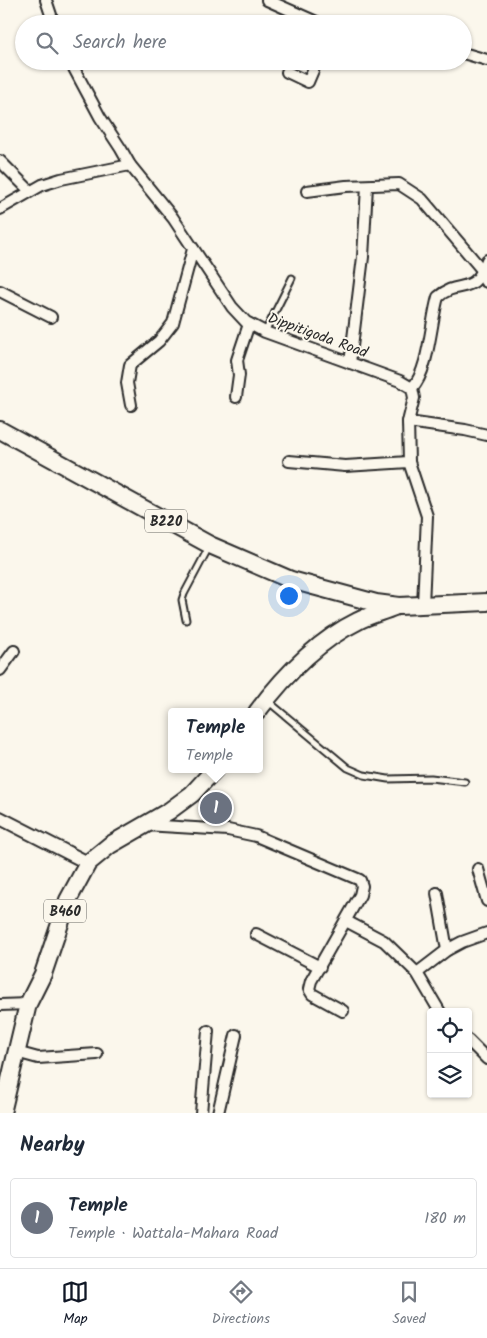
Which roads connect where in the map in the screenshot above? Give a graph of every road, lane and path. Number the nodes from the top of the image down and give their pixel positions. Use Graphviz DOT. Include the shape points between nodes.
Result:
graph roads {
  1 [pos="46,0"];
  2 [pos="267,0"];
  3 [pos="51,15"];
  4 [pos="301,15"];
  5 [pos="472,56"];
  6 [pos="487,60"];
  7 [pos="75,70"];
  8 [pos="313,70"];
  9 [pos="287,72"];
  10 [pos="0,161"];
  11 [pos="130,165"];
  12 [pos="367,186"];
  13 [pos="306,190"];
  14 [pos="30,191"];
  15 [pos="0,209"];
  16 [pos="193,249"];
  17 [pos="487,260"];
  18 [pos="483,272"];
  19 [pos="292,278"];
  20 [pos="487,282"];
  21 [pos="0,291"];
  22 [pos="50,317"];
  23 [pos="249,324"];
  24 [pos="265,332"];
  25 [pos="350,363"];
  26 [pos="412,388"];
  27 [pos="236,397"];
  28 [pos="130,405"];
  29 [pos="408,422"];
  30 [pos="0,430"];
  31 [pos="487,435"];
  32 [pos="289,460"];
  33 [pos="409,462"];
  34 [pos="210,545"];
  35 [pos="487,602"];
  36 [pos="423,604"];
  37 [pos="399,606"];
  38 [pos="186,620"];
  39 [pos="14,651"];
  40 [pos="0,670"];
  41 [pos="262,706"];
  42 [pos="211,773"];
  43 [pos="465,782"];
  44 [pos="0,818"];
  45 [pos="143,825"];
  46 [pos="88,863"];
  47 [pos="478,868"];
  48 [pos="437,893"];
  49 [pos="487,901"];
  50 [pos="346,920"];
  51 [pos="487,933"];
  52 [pos="256,934"];
  53 [pos="447,950"];
  54 [pos="320,967"];
  55 [pos="417,973"];
  56 [pos="28,1004"];
  57 [pos="0,1005"];
  58 [pos="438,1008"];
  59 [pos="343,1011"];
  60 [pos="208,1031"];
  61 [pos="236,1035"];
  62 [pos="472,1044"];
  63 [pos="16,1052"];
  64 [pos="96,1054"];
  65 [pos="487,1059"];
  66 [pos="2,1113"];
  67 [pos="201,1113"];
  68 [pos="218,1113"];
  1 -- 3 [label="street"];
  2 -- 4 [label="street"];
  5 -- 6 [label="street"];
  7 -- 11 [label="street, Dippitigoda Road"];
  8 -- 9 [label="street" via="308,82"];
  10 -- 14 [label="street"];
  11 -- 14 [label="street" via="62,178"];
  11 -- 16 [label="street, Dippitigoda Road" via="173,218"];
  12 -- 13 [label="street"];
  12 -- 18 [label="street" via="399,184 422,199"];
  12 -- 25 [label="street"];
  14 -- 15 [label="street"];
  16 -- 23 [label="street, Dippitigoda Road" via="232,308"];
  16 -- 28 [label="street" via="173,323 160,341 130,365 127,383"];
  17 -- 18 [label="street"];
  18 -- 20 [label="street"];
  18 -- 26 [label="street" via="474,283 443,292 438,297 421,370"];
  19 -- 24 [label="lane"];
  21 -- 22 [label="street"];
  23 -- 24 [label="street, Dippitigoda Road"];
  23 -- 27 [label="street" via="237,360"];
  24 -- 25 [label="street, Dippitigoda Road"];
  25 -- 26 [label="street, Dippitigoda Road"];
  26 -- 29 [label="street" via="414,398"];
  29 -- 31 [label="street"];
  29 -- 33 [label="street"];
  30 -- 34 [label="main road, B220"];
  32 -- 33 [label="street" via="345,466"];
  33 -- 36 [label="street" via="427,516"];
  34 -- 37 [label="main road, B220" via="291,580"];
  34 -- 38 [label="lane" via="182,600"];
  35 -- 36 [label="main road"];
  36 -- 37 [label="main road"];
  37 -- 41 [label="main road" via="359,620 334,634 309,654"];
  39 -- 40 [label="street"];
  41 -- 43 [label="lane" via="348,768 364,775"];
  42 -- 45 [label="main road, B460" via="192,794"];
  44 -- 46 [label="street"];
  45 -- 46 [label="main road, B460"];
  45 -- 50 [label="street" via="228,830 256,836 360,880 360,895"];
  46 -- 56 [label="main road, B460" via="68,900 43,974"];
  47 -- 49 [label="street"];
  48 -- 53 [label="street"];
  50 -- 54 [label="street"];
  50 -- 55 [label="street" via="384,941"];
  51 -- 53 [label="street"];
  52 -- 54 [label="street"];
  53 -- 55 [label="street"];
  54 -- 59 [label="street" via="309,989 312,994"];
  55 -- 58 [label="street"];
  56 -- 57 [label="street"];
  56 -- 63 [label="main road, B460"];
  60 -- 67 [label="street"];
  61 -- 68 [label="street"];
  62 -- 65 [label="street"];
  63 -- 64 [label="street" via="38,1058"];
  63 -- 66 [label="main road, B460"];
}
